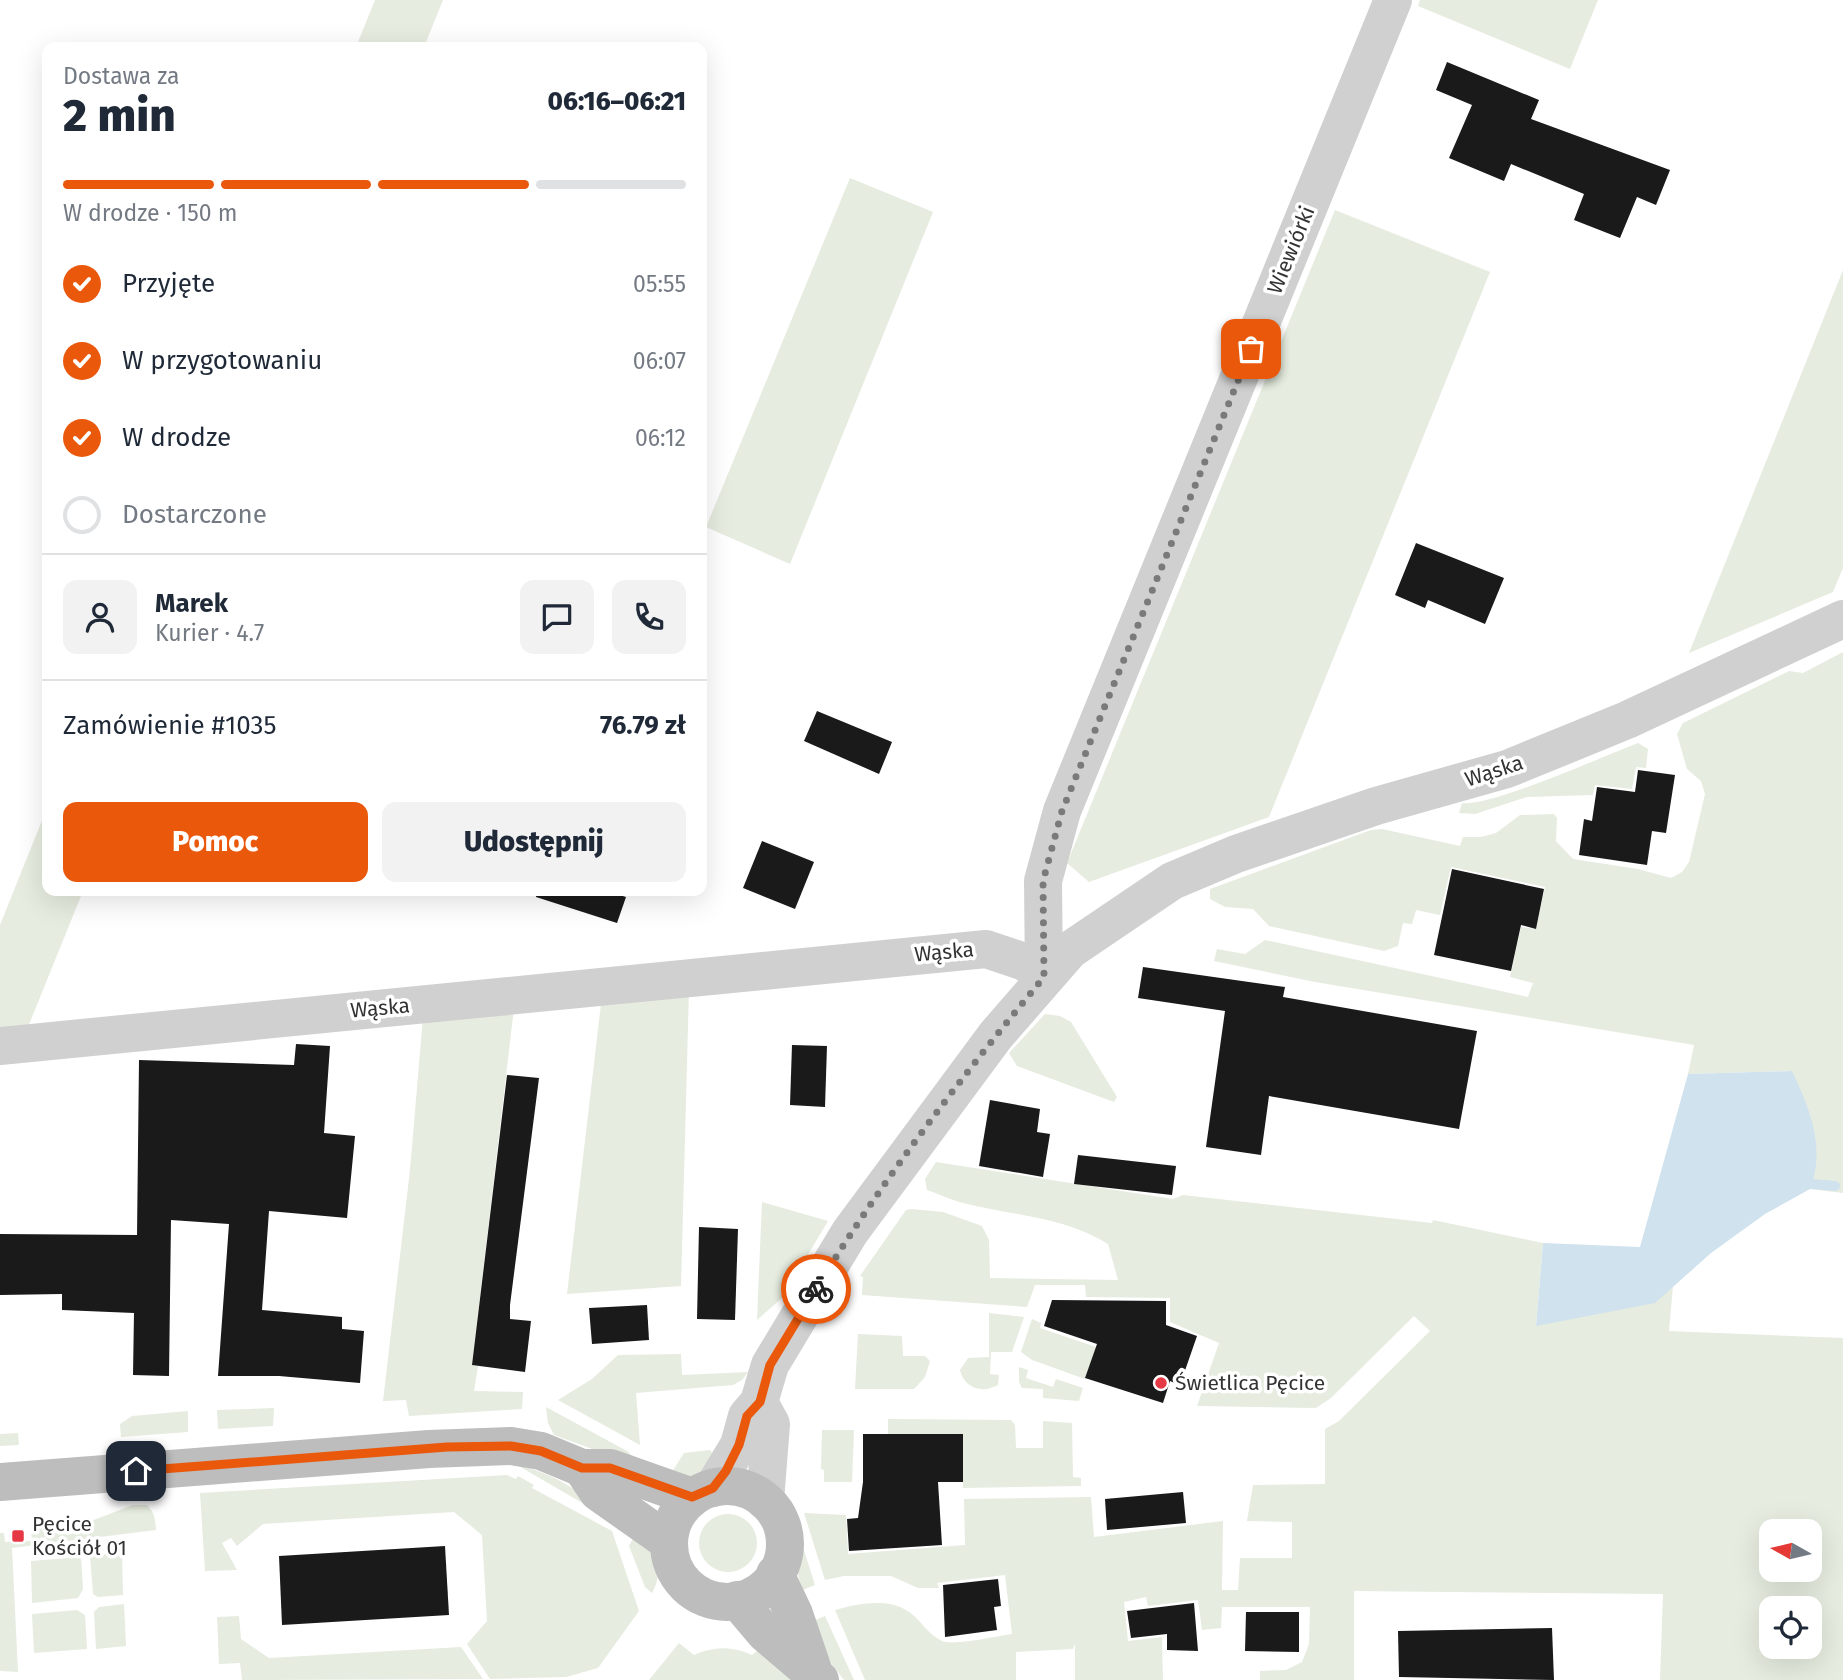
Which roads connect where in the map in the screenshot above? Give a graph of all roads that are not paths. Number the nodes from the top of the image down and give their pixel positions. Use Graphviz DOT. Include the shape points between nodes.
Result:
graph roads {
  1 [pos="1393,0"];
  2 [pos="1843,619"];
  3 [pos="1044,977"];
  4 [pos="0,1046"];
  5 [pos="760,1402"];
  6 [pos="582,1468"];
  7 [pos="0,1482"];
  8 [pos="703,1492"];
  9 [pos="765,1501"];
  10 [pos="669,1542"];
  11 [pos="775,1574"];
  12 [pos="737,1600"];
  13 [pos="817,1676"];
  1 -- 3 [label="street, Wiewiórki" via="1062,811 1043,881"];
  2 -- 3 [label="street, Wąska" via="1627,720 1507,769 1268,842 1172,881 1070,950"];
  3 -- 4 [label="street, Wąska" via="1011,956 975,949"];
  3 -- 5 [label="street" via="850,1232 774,1357"];
  5 -- 8 [label="street" via="747,1416 739,1445"];
  5 -- 9 [label="street" via="771,1424"];
  6 -- 7 [label="street" via="534,1449 484,1446"];
  6 -- 8 [label="street" via="610,1468"];
  6 -- 10 [label="street" via="598,1492"];
  8 -- 9 [label="street" via="740,1487"];
  8 -- 10 [label="street" via="676,1517"];
  9 -- 11 [label="street" via="776,1514 785,1540"];
  10 -- 12 [label="street" via="671,1560 686,1585 709,1598"];
  11 -- 12 [label="street" via="759,1591"];
  11 -- 13 [label="street"];
  12 -- 13 [label="street" via="765,1633"];
}
